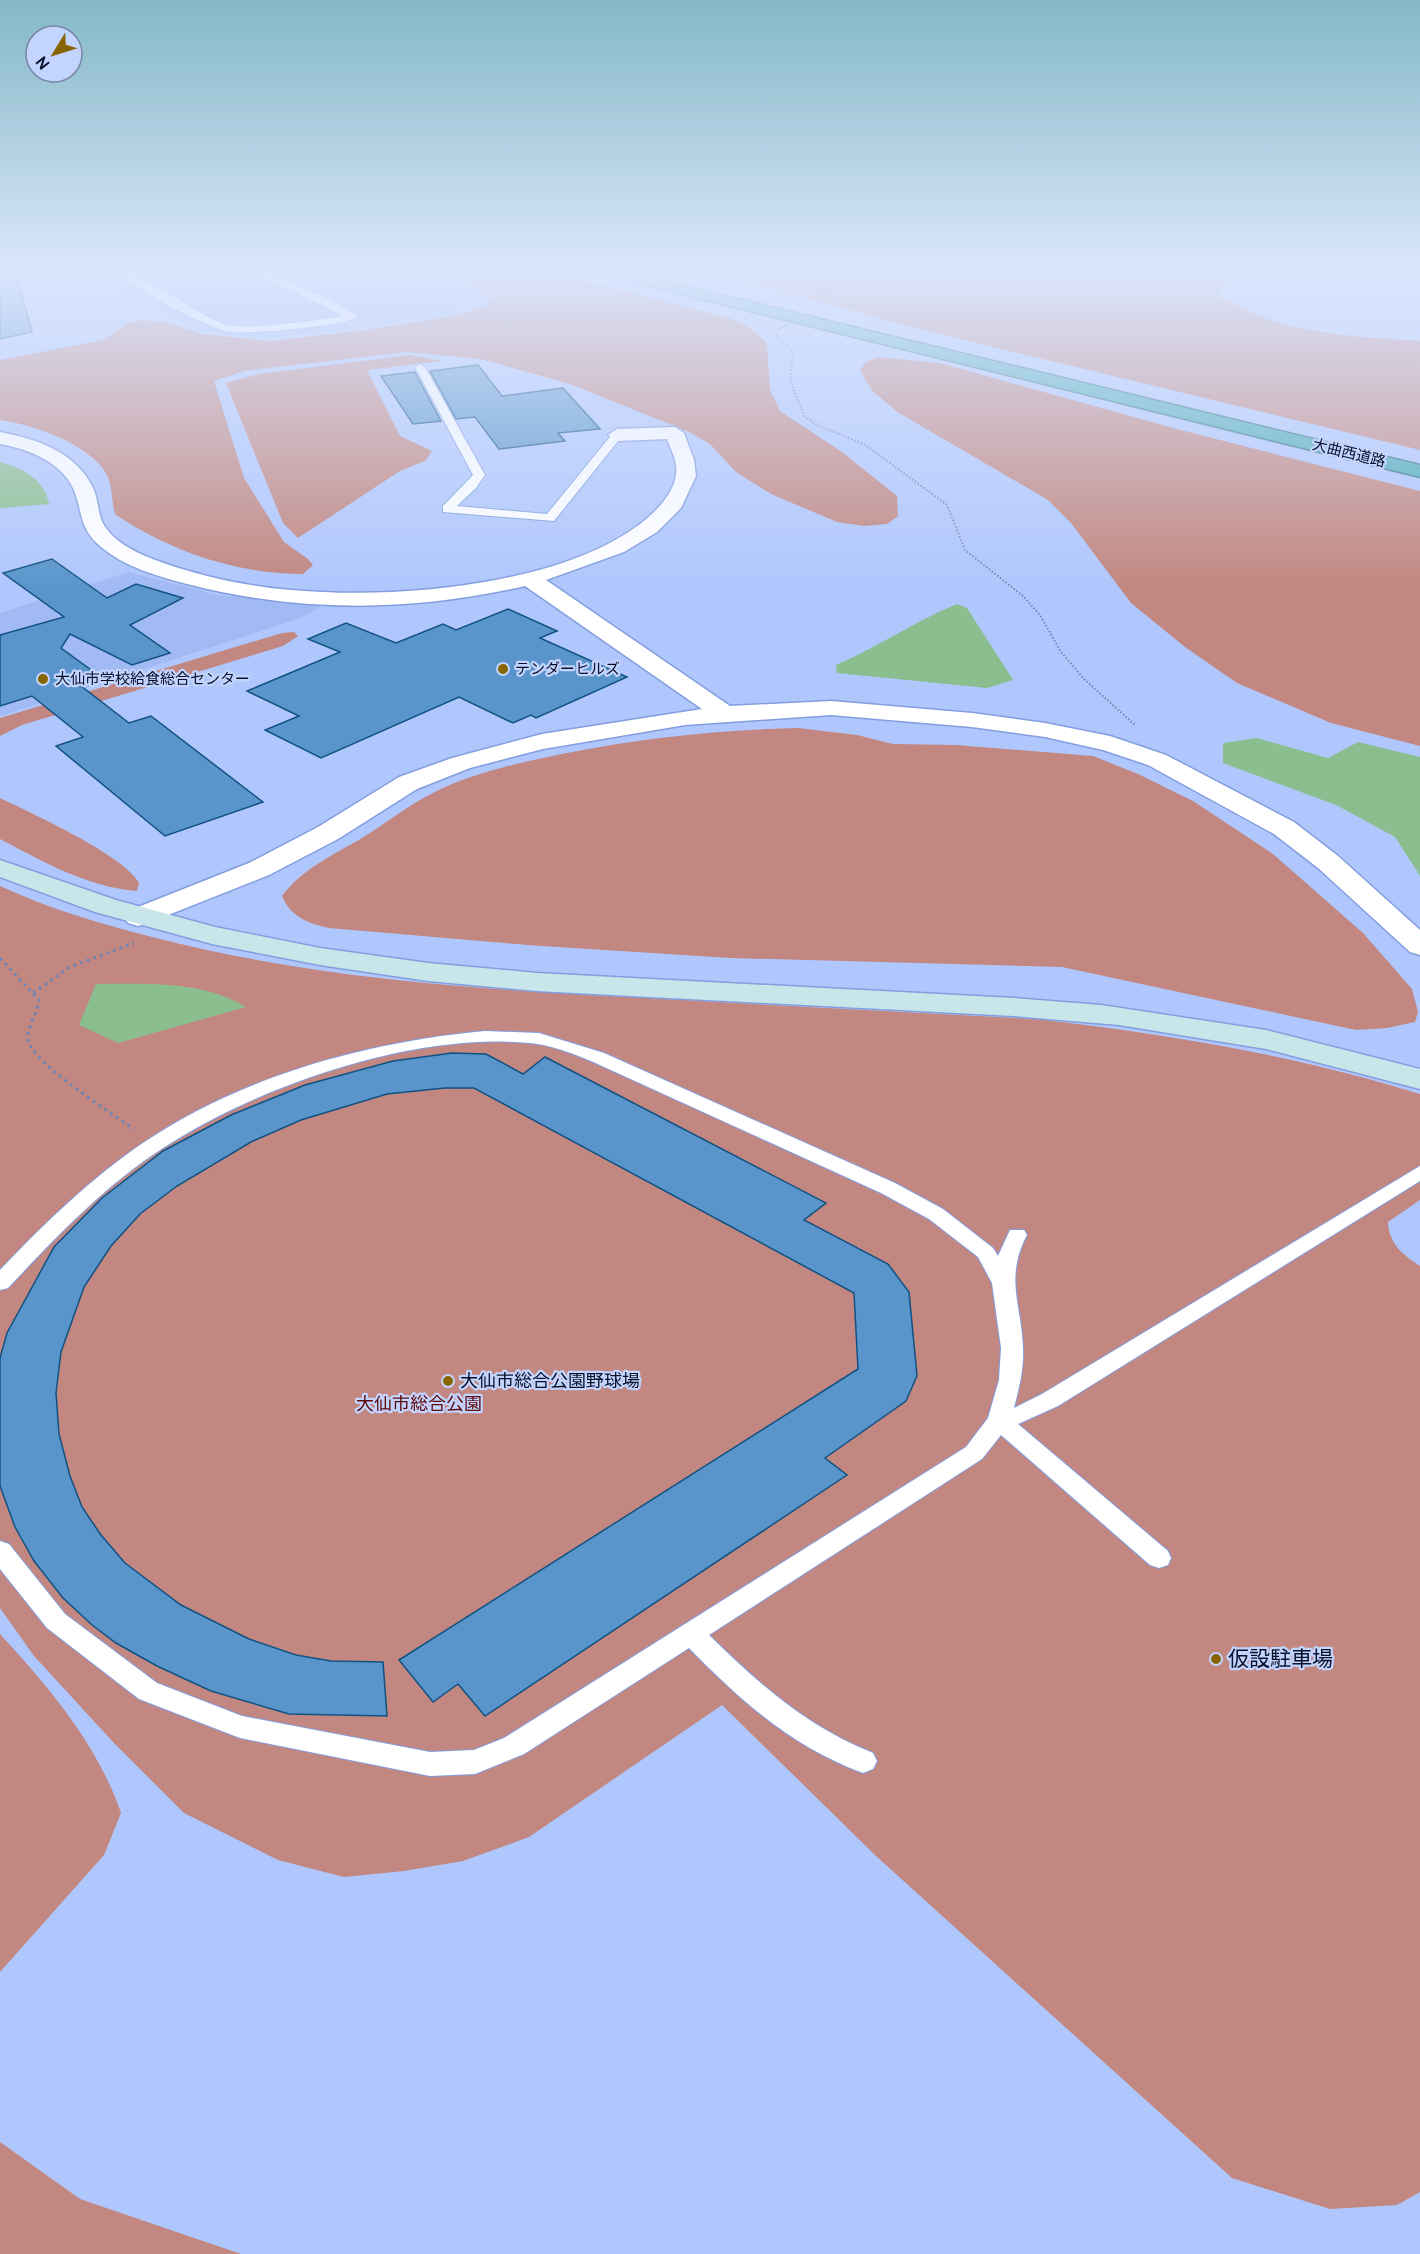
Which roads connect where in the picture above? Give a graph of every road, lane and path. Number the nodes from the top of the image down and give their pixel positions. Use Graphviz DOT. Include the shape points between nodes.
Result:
graph roads {
  1 [pos="426,378"];
  2 [pos="790,378"];
  3 [pos="1042,378"];
  4 [pos="617,435"];
  5 [pos="0,438"];
  6 [pos="1420,471"];
  7 [pos="528,578"];
  8 [pos="725,714"];
  9 [pos="1157,760"];
  10 [pos="0,867"];
  11 [pos="138,917"];
  12 [pos="182,928"];
  13 [pos="1420,946"];
  14 [pos="0,958"];
  15 [pos="33,993"];
  16 [pos="1420,1079"];
  17 [pos="154,1144"];
  18 [pos="1420,1172"];
  19 [pos="1017,1235"];
  20 [pos="0,1282"];
  21 [pos="1003,1283"];
  22 [pos="999,1420"];
  23 [pos="0,1551"];
  24 [pos="1159,1558"];
  25 [pos="691,1634"];
  26 [pos="863,1761"];
  1 -- 4 [label="lane" via="479,475 447,509 550,518"];
  2 -- 9 [label="path, bridge" via="805,417 864,444 946,505 965,550 1040,615 1061,652 1150,741"];
  3 -- 6 [label="highway, 大曲西道路"];
  4 -- 7 [label="street" via="675,433 687,473 675,504 654,525 627,543"];
  5 -- 7 [label="street" via="44,451 74,471 85,492 95,529 115,548 149,566 194,580 244,591 365,600 430,596"];
  7 -- 8 [label="street"];
  8 -- 9 [label="street" via="831,708 961,718 1045,730 1110,744"];
  8 -- 11 [label="street" via="542,742 461,763 408,783 328,833 259,869"];
  9 -- 13 [label="street" via="1284,828 1328,862"];
  10 -- 11 [label="street" via="67,895"];
  11 -- 12 [label="street"];
  12 -- 15 [label="path" via="70,967"];
  12 -- 16 [label="street" via="395,970 530,984 1100,1014 1246,1035"];
  14 -- 15 [label="path"];
  15 -- 17 [label="path" via="39,1007 28,1040 31,1048 52,1070"];
  17 -- 20 [label="lane" via="51,1228"];
  17 -- 21 [label="lane" via="203,1116 308,1072 438,1041 529,1037 565,1043 888,1188 936,1214 986,1253"];
  18 -- 22 [label="lane" via="1050,1400 1020,1415"];
  19 -- 21 [label="lane"];
  21 -- 22 [label="lane" via="1012,1348 1010,1380"];
  22 -- 24 [label="lane"];
  22 -- 25 [label="lane" via="974,1453"];
  23 -- 25 [label="lane" via="56,1621 148,1691 240,1727 430,1764 475,1762 514,1746"];
  25 -- 26 [label="lane" via="795,1730 836,1752"];
}
